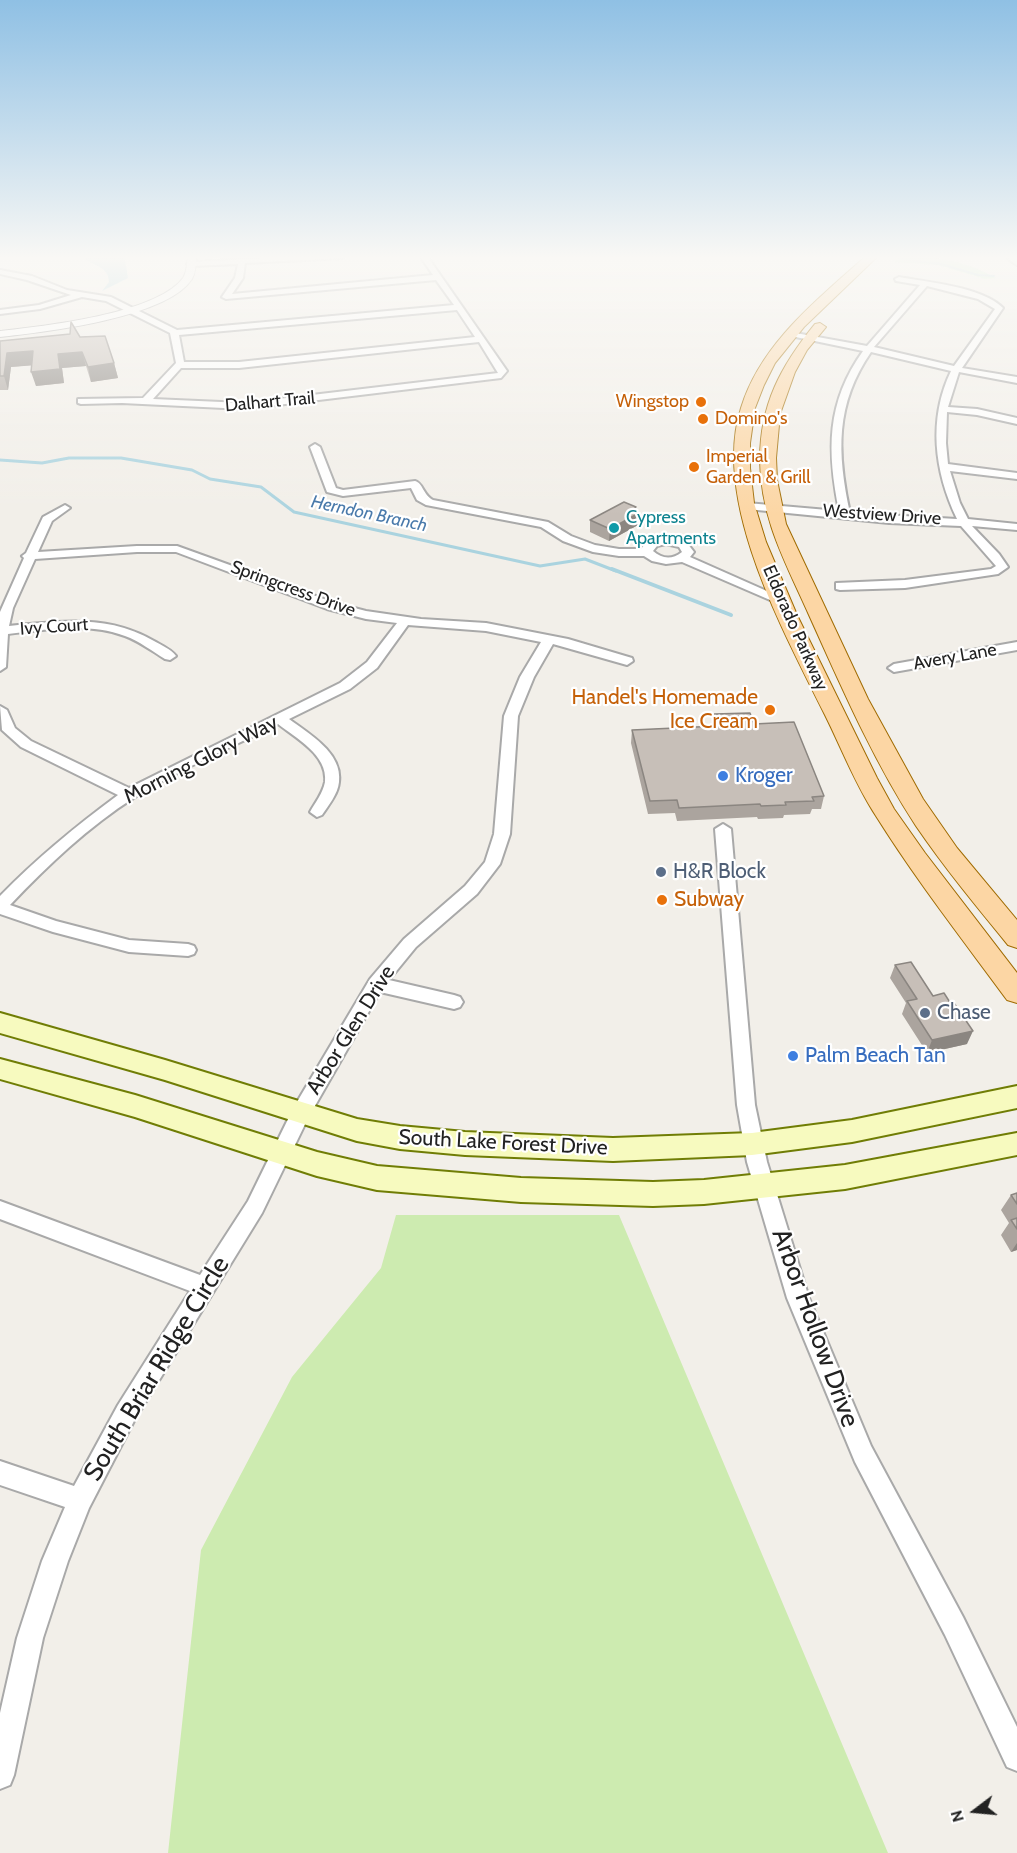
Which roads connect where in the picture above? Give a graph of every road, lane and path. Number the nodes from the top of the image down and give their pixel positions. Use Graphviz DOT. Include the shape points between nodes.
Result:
graph roads {
  1 [pos="177,342"];
  2 [pos="449,342"];
  3 [pos="483,342"];
  4 [pos="792,342"];
  5 [pos="801,342"];
  6 [pos="844,342"];
  7 [pos="873,342"];
  8 [pos="975,342"];
  9 [pos="869,347"];
  10 [pos="179,365"];
  11 [pos="957,368"];
  12 [pos="1017,380"];
  13 [pos="753,395"];
  14 [pos="81,401"];
  15 [pos="145,402"];
  16 [pos="942,409"];
  17 [pos="770,421"];
  18 [pos="1017,421"];
  19 [pos="315,447"];
  20 [pos="945,467"];
  21 [pos="1017,476"];
  22 [pos="747,506"];
  23 [pos="772,507"];
  24 [pos="65,508"];
  25 [pos="845,514"];
  26 [pos="964,521"];
  27 [pos="1017,526"];
  28 [pos="647,552"];
  29 [pos="28,556"];
  30 [pos="683,558"];
  31 [pos="752,586"];
  32 [pos="840,586"];
  33 [pos="777,591"];
  34 [pos="405,621"];
  35 [pos="2,631"];
  36 [pos="549,639"];
  37 [pos="1017,646"];
  38 [pos="170,656"];
  39 [pos="837,656"];
  40 [pos="806,657"];
  41 [pos="627,661"];
  42 [pos="0,667"];
  43 [pos="894,668"];
  44 [pos="0,710"];
  45 [pos="280,719"];
  46 [pos="129,794"];
  47 [pos="913,801"];
  48 [pos="879,803"];
  49 [pos="316,812"];
  50 [pos="723,829"];
  51 [pos="0,907"];
  52 [pos="1017,938"];
  53 [pos="188,950"];
  54 [pos="376,984"];
  55 [pos="1017,993"];
  56 [pos="454,1002"];
  57 [pos="0,1023"];
  58 [pos="0,1069"];
  59 [pos="1017,1097"];
  60 [pos="301,1113"];
  61 [pos="752,1144"];
  62 [pos="1017,1144"];
  63 [pos="282,1153"];
  64 [pos="765,1185"];
  65 [pos="0,1210"];
  66 [pos="205,1287"];
  67 [pos="0,1473"];
  68 [pos="80,1500"];
  69 [pos="1017,1757"];
  70 [pos="0,1775"];
  1 -- 10 [label="street"];
  2 -- 10 [label="street" via="239,365"];
  3 -- 15 [label="street, Dalhart Trail" via="503,371 501,375 244,406"];
  4 -- 13 [label="main road, Eldorado Parkway" via="769,360"];
  5 -- 17 [label="main road, Eldorado Parkway" via="784,376"];
  6 -- 9 [label="street"];
  7 -- 9 [label="street"];
  8 -- 11 [label="street"];
  9 -- 11 [label="street"];
  9 -- 25 [label="street" via="848,380 835,424 836,475"];
  10 -- 15 [label="street"];
  11 -- 12 [label="street"];
  11 -- 16 [label="street"];
  13 -- 17 [label="main road" via="770,401"];
  13 -- 22 [label="main road, Eldorado Parkway" via="743,435"];
  14 -- 15 [label="street, Dalhart Trail"];
  16 -- 18 [label="street"];
  16 -- 20 [label="street" via="940,432"];
  17 -- 23 [label="main road, Eldorado Parkway"];
  19 -- 28 [label="street" via="331,490 343,493 415,484 421,498 430,503 544,524 586,548"];
  20 -- 21 [label="street"];
  20 -- 26 [label="street" via="947,483"];
  22 -- 23 [label="street, Westview Drive"];
  22 -- 33 [label="main road, Eldorado Parkway"];
  23 -- 25 [label="street, Westview Drive"];
  23 -- 39 [label="main road, Eldorado Parkway"];
  24 -- 29 [label="street" via="47,519"];
  25 -- 26 [label="street, Westview Drive" via="895,520"];
  26 -- 27 [label="street, Westview Drive"];
  26 -- 32 [label="street" via="1001,564 1000,570 905,584"];
  28 -- 30 [label="street" via="666,561"];
  28 -- 30 [label="street" via="654,543 673,541 686,549"];
  29 -- 34 [label="street, Springcress Drive" via="177,549 330,606"];
  29 -- 35 [label="street"];
  30 -- 31 [label="street"];
  31 -- 33 [label="street"];
  31 -- 33 [label="street"];
  33 -- 40 [label="main road, Eldorado Parkway"];
  34 -- 36 [label="street, Springcress Drive" via="472,625"];
  34 -- 45 [label="street, Morning Glory Way" via="362,674 345,687"];
  35 -- 38 [label="street, Ivy Court" via="98,625 131,634"];
  35 -- 42 [label="street"];
  36 -- 41 [label="street, Springcress Drive"];
  36 -- 54 [label="street, Arbor Glen Drive" via="511,716 502,834 492,864 475,886 410,943"];
  37 -- 43 [label="street, Avery Lane"];
  39 -- 40 [label="main road"];
  39 -- 47 [label="main road, Eldorado Parkway"];
  40 -- 48 [label="main road, Eldorado Parkway"];
  44 -- 46 [label="street" via="9,730 26,744"];
  45 -- 46 [label="street, Morning Glory Way"];
  45 -- 49 [label="street" via="308,740 329,763 332,782"];
  46 -- 51 [label="street, Morning Glory Way" via="63,843"];
  47 -- 48 [label="main road"];
  47 -- 52 [label="main road, Eldorado Parkway"];
  48 -- 55 [label="main road, Eldorado Parkway" via="920,867"];
  50 -- 61 [label="street, Arbor Hollow Drive"];
  51 -- 53 [label="street" via="129,946"];
  54 -- 56 [label="street"];
  54 -- 60 [label="street, Arbor Glen Drive"];
  57 -- 60 [label="main road, South Lake Forest Drive"];
  58 -- 63 [label="main road, South Lake Forest Drive" via="135,1106"];
  59 -- 61 [label="main road, South Lake Forest Drive" via="915,1120"];
  60 -- 61 [label="main road, South Lake Forest Drive" via="387,1136 489,1145 632,1150"];
  60 -- 63 [label="street, South Briar Ridge Circle"];
  61 -- 64 [label="street, Arbor Hollow Drive"];
  62 -- 64 [label="main road, South Lake Forest Drive" via="845,1177"];
  63 -- 64 [label="main road, South Lake Forest Drive" via="377,1178 521,1190 653,1194"];
  63 -- 66 [label="street, South Briar Ridge Circle" via="255,1207"];
  64 -- 69 [label="street, Arbor Hollow Drive" via="802,1309 863,1454 954,1626"];
  65 -- 66 [label="street"];
  66 -- 68 [label="street, South Briar Ridge Circle" via="126,1413"];
  67 -- 68 [label="street"];
  68 -- 70 [label="street, South Briar Ridge Circle" via="30,1638"];
}
